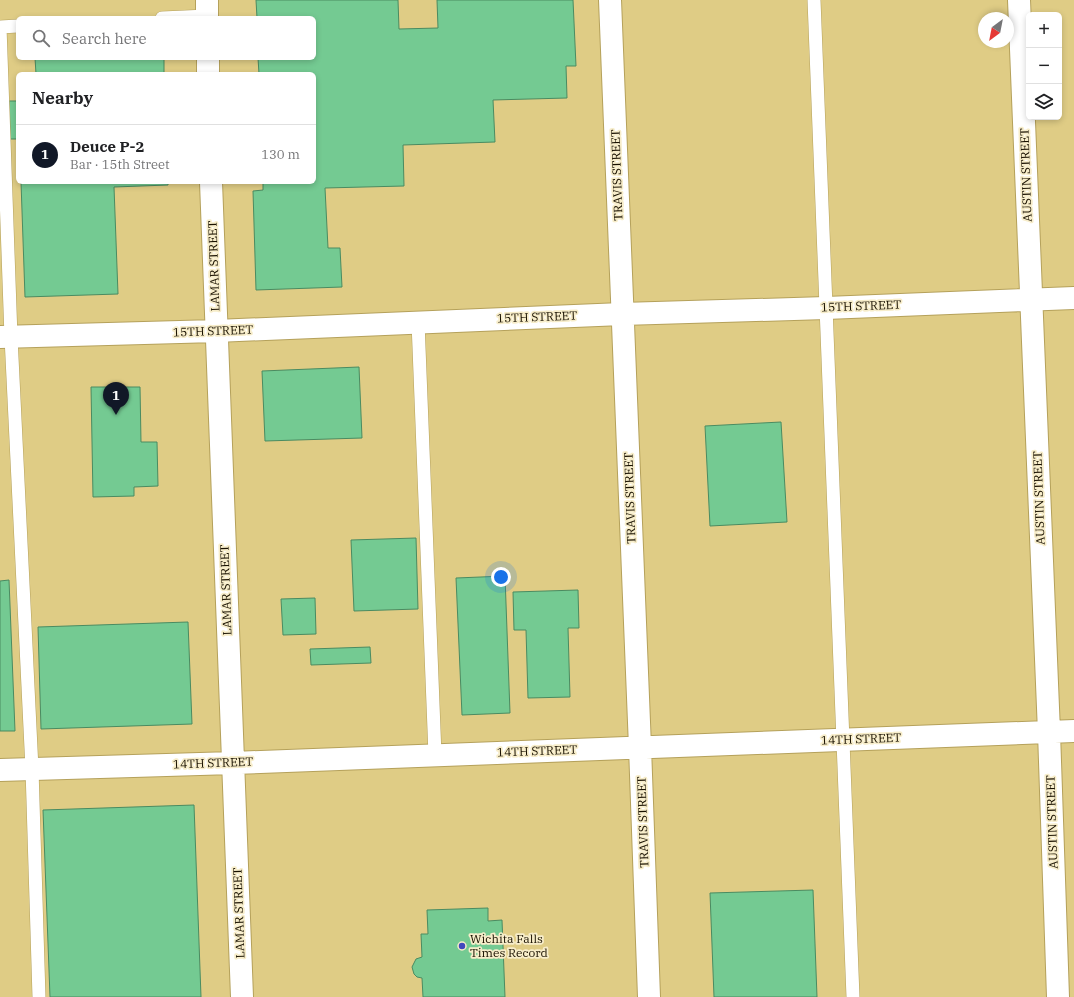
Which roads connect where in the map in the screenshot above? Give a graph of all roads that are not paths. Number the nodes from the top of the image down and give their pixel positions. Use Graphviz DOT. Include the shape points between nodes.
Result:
graph roads {
  1 [pos="610,0"];
  2 [pos="814,0"];
  3 [pos="1019,0"];
  4 [pos="207,11"];
  5 [pos="175,16"];
  6 [pos="16,26"];
  7 [pos="208,60"];
  8 [pos="208,72"];
  9 [pos="211,184"];
  10 [pos="1074,298"];
  11 [pos="1031,299"];
  12 [pos="826,308"];
  13 [pos="622,314"];
  14 [pos="418,322"];
  15 [pos="216,331"];
  16 [pos="5,337"];
  17 [pos="1074,731"];
  18 [pos="1049,732"];
  19 [pos="843,740"];
  20 [pos="640,747"];
  21 [pos="435,755"];
  22 [pos="233,763"];
  23 [pos="32,769"];
  24 [pos="0,770"];
  25 [pos="39,997"];
  26 [pos="242,997"];
  27 [pos="649,997"];
  28 [pos="853,997"];
  29 [pos="1058,997"];
  1 -- 13 [label="street, TRAVIS STREET"];
  2 -- 12 [label="lane"];
  3 -- 11 [label="street, AUSTIN STREET"];
  4 -- 5 [label="lane"];
  6 -- 16 [label="lane" via="0,27"];
  7 -- 8 [label="street"];
  9 -- 15 [label="street, LAMAR STREET"];
  10 -- 11 [label="street, 15TH STREET"];
  11 -- 12 [label="street, 15TH STREET"];
  11 -- 18 [label="street, AUSTIN STREET"];
  12 -- 13 [label="street, 15TH STREET"];
  12 -- 19 [label="lane"];
  13 -- 14 [label="street, 15TH STREET"];
  13 -- 20 [label="street, TRAVIS STREET"];
  14 -- 15 [label="street, 15TH STREET"];
  14 -- 21 [label="lane"];
  15 -- 16 [label="street, 15TH STREET"];
  15 -- 22 [label="street, LAMAR STREET"];
  16 -- 23 [label="lane"];
  17 -- 18 [label="street, 14TH STREET"];
  18 -- 19 [label="street, 14TH STREET"];
  18 -- 29 [label="street, AUSTIN STREET"];
  19 -- 20 [label="street, 14TH STREET"];
  19 -- 28 [label="lane"];
  20 -- 21 [label="street, 14TH STREET"];
  20 -- 27 [label="street, TRAVIS STREET"];
  21 -- 22 [label="street, 14TH STREET"];
  22 -- 23 [label="street, 14TH STREET"];
  22 -- 26 [label="street, LAMAR STREET"];
  23 -- 24 [label="street, 14TH STREET"];
  23 -- 25 [label="lane"];
}
